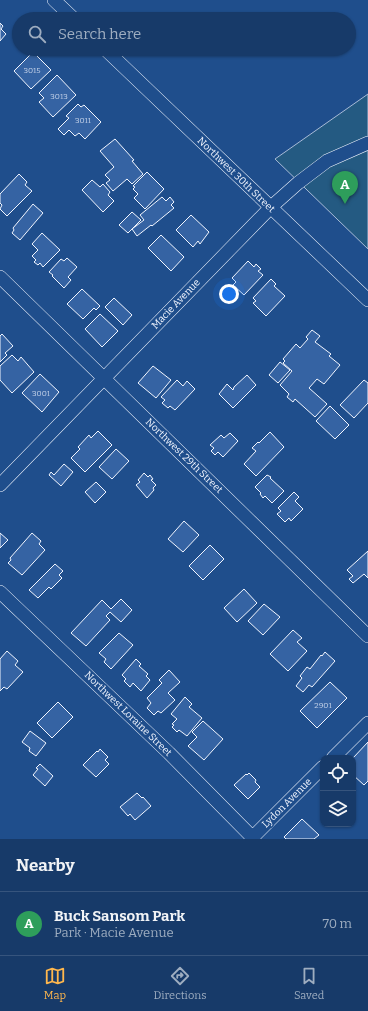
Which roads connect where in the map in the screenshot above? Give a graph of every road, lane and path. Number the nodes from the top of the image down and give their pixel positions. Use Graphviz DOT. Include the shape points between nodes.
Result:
graph roads {
  1 [pos="54,0"];
  2 [pos="67,12"];
  3 [pos="112,56"];
  4 [pos="368,143"];
  5 [pos="271,208"];
  6 [pos="0,277"];
  7 [pos="368,300"];
  8 [pos="105,378"];
  9 [pos="0,485"];
  10 [pos="0,592"];
  11 [pos="368,636"];
  12 [pos="368,723"];
  13 [pos="336,755"];
  14 [pos="320,771"];
  15 [pos="252,838"];
  1 -- 2 [label="street"];
  3 -- 5 [label="street, Northwest 30th Street"];
  4 -- 5 [label="street, Macie Avenue" via="327,161"];
  5 -- 7 [label="street, Northwest 30th Street"];
  5 -- 8 [label="street, Macie Avenue"];
  6 -- 8 [label="street, Northwest 29th Street"];
  8 -- 9 [label="street, Macie Avenue"];
  8 -- 11 [label="street, Northwest 29th Street"];
  10 -- 15 [label="street, Northwest Loraine Street" via="169,753"];
  12 -- 13 [label="street"];
  14 -- 15 [label="street, Lydon Avenue"];
}
